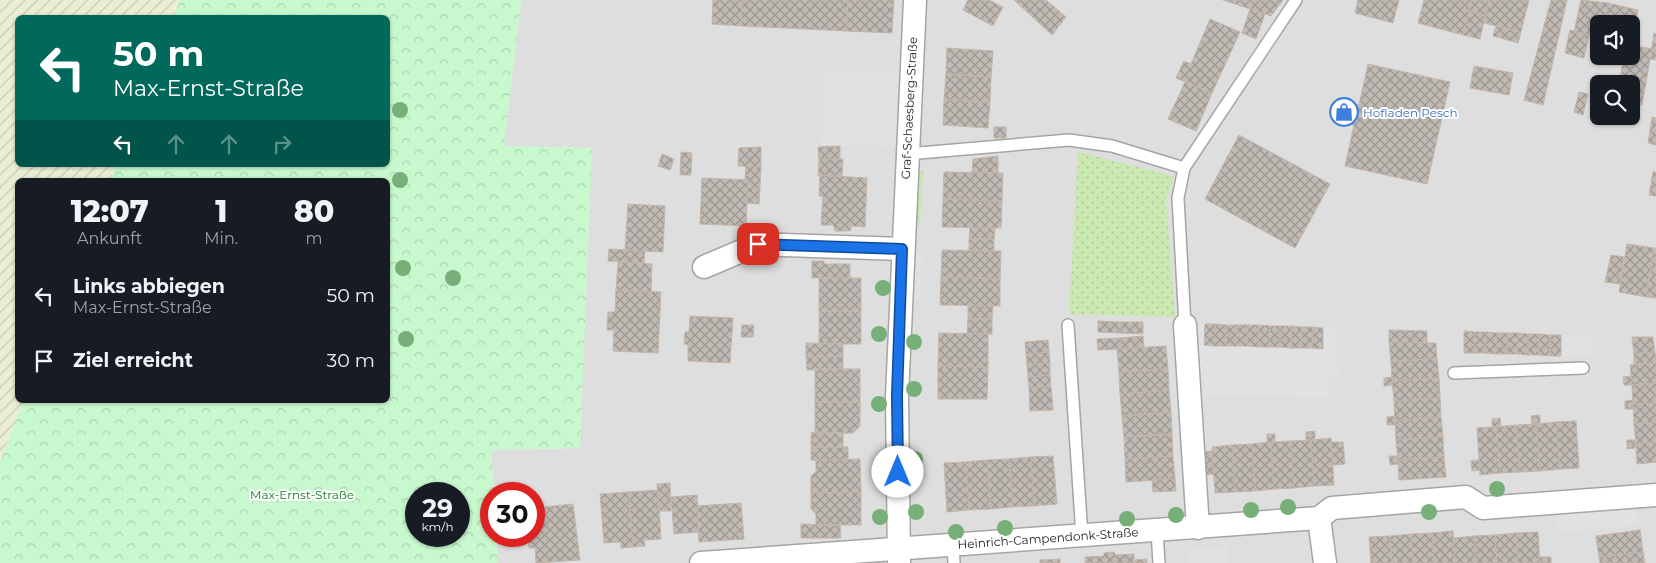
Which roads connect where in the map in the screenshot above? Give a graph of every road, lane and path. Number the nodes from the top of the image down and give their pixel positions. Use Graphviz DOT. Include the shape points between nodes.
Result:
graph roads {
  1 [pos="915,0"];
  2 [pos="1296,0"];
  3 [pos="906,154"];
  4 [pos="1184,168"];
  5 [pos="902,249"];
  6 [pos="704,266"];
  7 [pos="1185,324"];
  8 [pos="1068,325"];
  9 [pos="1583,368"];
  10 [pos="1454,373"];
  11 [pos="1656,497"];
  12 [pos="1319,518"];
  13 [pos="1198,528"];
  14 [pos="1157,531"];
  15 [pos="1082,536"];
  16 [pos="954,554"];
  17 [pos="899,555"];
  18 [pos="701,563"];
  19 [pos="1159,563"];
  20 [pos="1325,563"];
  1 -- 3 [label="street, Graf-Schaesberg-Straße"];
  2 -- 4 [label="lane"];
  3 -- 4 [label="lane" via="1069,140 1112,146"];
  3 -- 5 [label="street, Graf-Schaesberg-Straße"];
  4 -- 7 [label="lane" via="1178,198"];
  5 -- 6 [label="street" via="758,244"];
  5 -- 17 [label="street" via="897,396"];
  7 -- 13 [label="street"];
  8 -- 15 [label="lane"];
  9 -- 10 [label="lane"];
  11 -- 12 [label="street, Heinrich-Campendonk-Straße" via="1482,508 1466,497 1332,508"];
  12 -- 13 [label="street, Heinrich-Campendonk-Straße"];
  12 -- 20 [label="street"];
  13 -- 14 [label="street, Heinrich-Campendonk-Straße"];
  14 -- 15 [label="street, Heinrich-Campendonk-Straße"];
  14 -- 19 [label="lane"];
  15 -- 16 [label="street, Heinrich-Campendonk-Straße"];
  16 -- 17 [label="street, Heinrich-Campendonk-Straße"];
  17 -- 18 [label="street"];
}
